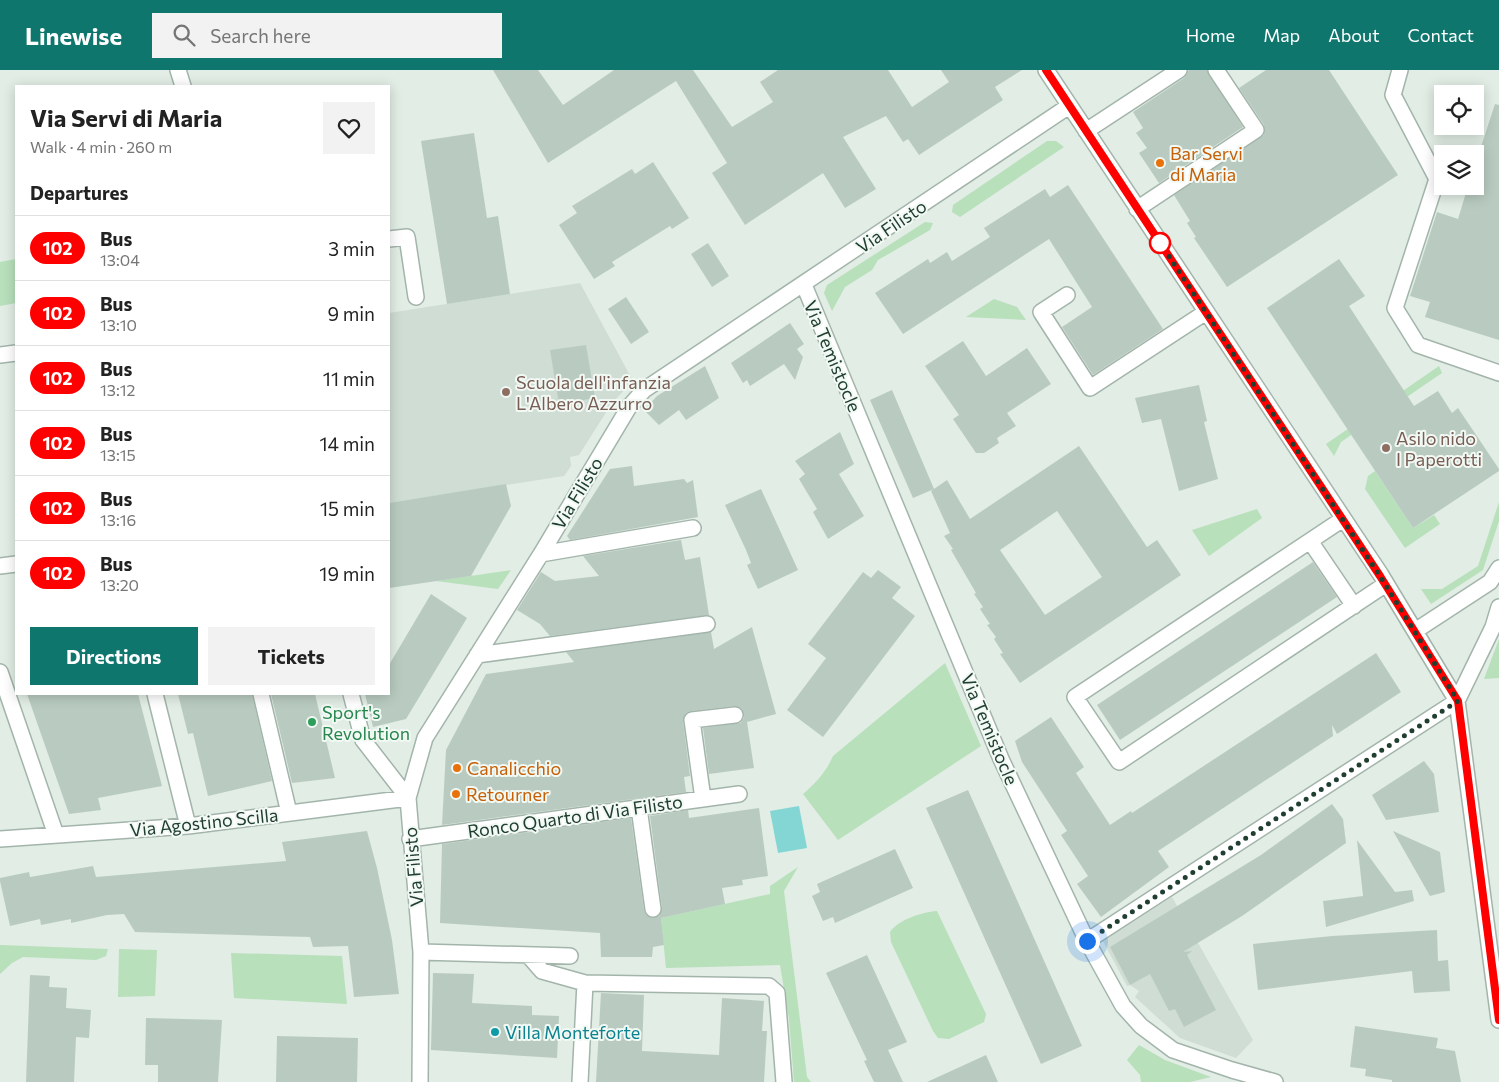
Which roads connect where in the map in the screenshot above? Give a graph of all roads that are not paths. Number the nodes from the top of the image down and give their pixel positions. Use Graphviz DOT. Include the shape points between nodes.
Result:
graph roads {
  1 [pos="178,70"];
  2 [pos="1046,70"];
  3 [pos="1179,70"];
  4 [pos="1216,70"];
  5 [pos="1400,70"];
  6 [pos="183,85"];
  7 [pos="1070,106"];
  8 [pos="1086,131"];
  9 [pos="1137,208"];
  10 [pos="390,239"];
  11 [pos="804,285"];
  12 [pos="1067,295"];
  13 [pos="416,297"];
  14 [pos="1206,312"];
  15 [pos="15,353"];
  16 [pos="0,356"];
  17 [pos="1499,373"];
  18 [pos="1343,519"];
  19 [pos="694,528"];
  20 [pos="1310,541"];
  21 [pos="541,554"];
  22 [pos="15,564"];
  23 [pos="0,566"];
  24 [pos="1499,568"];
  25 [pos="1386,584"];
  26 [pos="1354,606"];
  27 [pos="1499,607"];
  28 [pos="707,624"];
  29 [pos="1415,631"];
  30 [pos="477,655"];
  31 [pos="0,672"];
  32 [pos="155,695"];
  33 [pos="261,695"];
  34 [pos="351,695"];
  35 [pos="1458,701"];
  36 [pos="735,715"];
  37 [pos="739,794"];
  38 [pos="408,798"];
  39 [pos="703,799"];
  40 [pos="638,808"];
  41 [pos="289,813"];
  42 [pos="188,826"];
  43 [pos="56,835"];
  44 [pos="0,839"];
  45 [pos="410,839"];
  46 [pos="653,909"];
  47 [pos="1087,941"];
  48 [pos="421,952"];
  49 [pos="528,955"];
  50 [pos="570,956"];
  51 [pos="585,983"];
  52 [pos="1499,1020"];
  53 [pos="420,1082"];
  54 [pos="580,1082"];
  55 [pos="784,1082"];
  56 [pos="1275,1082"];
  1 -- 6 [label="street"];
  2 -- 7 [label="street"];
  3 -- 8 [label="street"];
  4 -- 9 [label="street" via="1256,130"];
  5 -- 17 [label="street" via="1392,94 1437,179 1395,308 1418,345"];
  7 -- 8 [label="street"];
  7 -- 11 [label="street, Via Filisto"];
  8 -- 9 [label="street"];
  9 -- 14 [label="street"];
  10 -- 13 [label="street" via="407,237"];
  11 -- 21 [label="street, Via Filisto" via="644,390 629,407"];
  11 -- 47 [label="street, Via Temistocle" via="1001,759"];
  12 -- 14 [label="street" via="1041,312 1090,388"];
  14 -- 18 [label="street"];
  15 -- 16 [label="street"];
  18 -- 20 [label="street"];
  18 -- 25 [label="street"];
  19 -- 21 [label="street"];
  20 -- 26 [label="street"];
  20 -- 26 [label="street" via="1075,697 1119,762"];
  21 -- 30 [label="street, Via Filisto"];
  22 -- 23 [label="street"];
  24 -- 29 [label="street" via="1490,582"];
  25 -- 26 [label="street"];
  25 -- 29 [label="street"];
  27 -- 35 [label="street"];
  28 -- 30 [label="street"];
  29 -- 35 [label="street"];
  30 -- 38 [label="street, Via Filisto" via="425,738"];
  31 -- 43 [label="street"];
  32 -- 42 [label="street"];
  33 -- 41 [label="street"];
  34 -- 38 [label="street" via="363,740"];
  35 -- 47 [label="street"];
  35 -- 52 [label="street"];
  36 -- 39 [label="street" via="692,720"];
  37 -- 39 [label="street, Ronco Quarto di Via Filisto"];
  38 -- 41 [label="street, Via Agostino Scilla"];
  38 -- 45 [label="street, Via Filisto"];
  39 -- 40 [label="street, Ronco Quarto di Via Filisto"];
  40 -- 45 [label="street, Ronco Quarto di Via Filisto"];
  40 -- 46 [label="street"];
  41 -- 42 [label="street, Via Agostino Scilla"];
  42 -- 43 [label="street, Via Agostino Scilla"];
  43 -- 44 [label="street, Via Agostino Scilla"];
  45 -- 48 [label="street, Via Filisto"];
  47 -- 56 [label="street, Via Temistocle" via="1123,1006 1141,1026 1174,1050"];
  48 -- 49 [label="street"];
  48 -- 53 [label="street, Via Filisto"];
  49 -- 50 [label="street"];
  49 -- 51 [label="street" via="542,971"];
  51 -- 54 [label="street"];
  51 -- 55 [label="street" via="769,986 776,993"];
}
